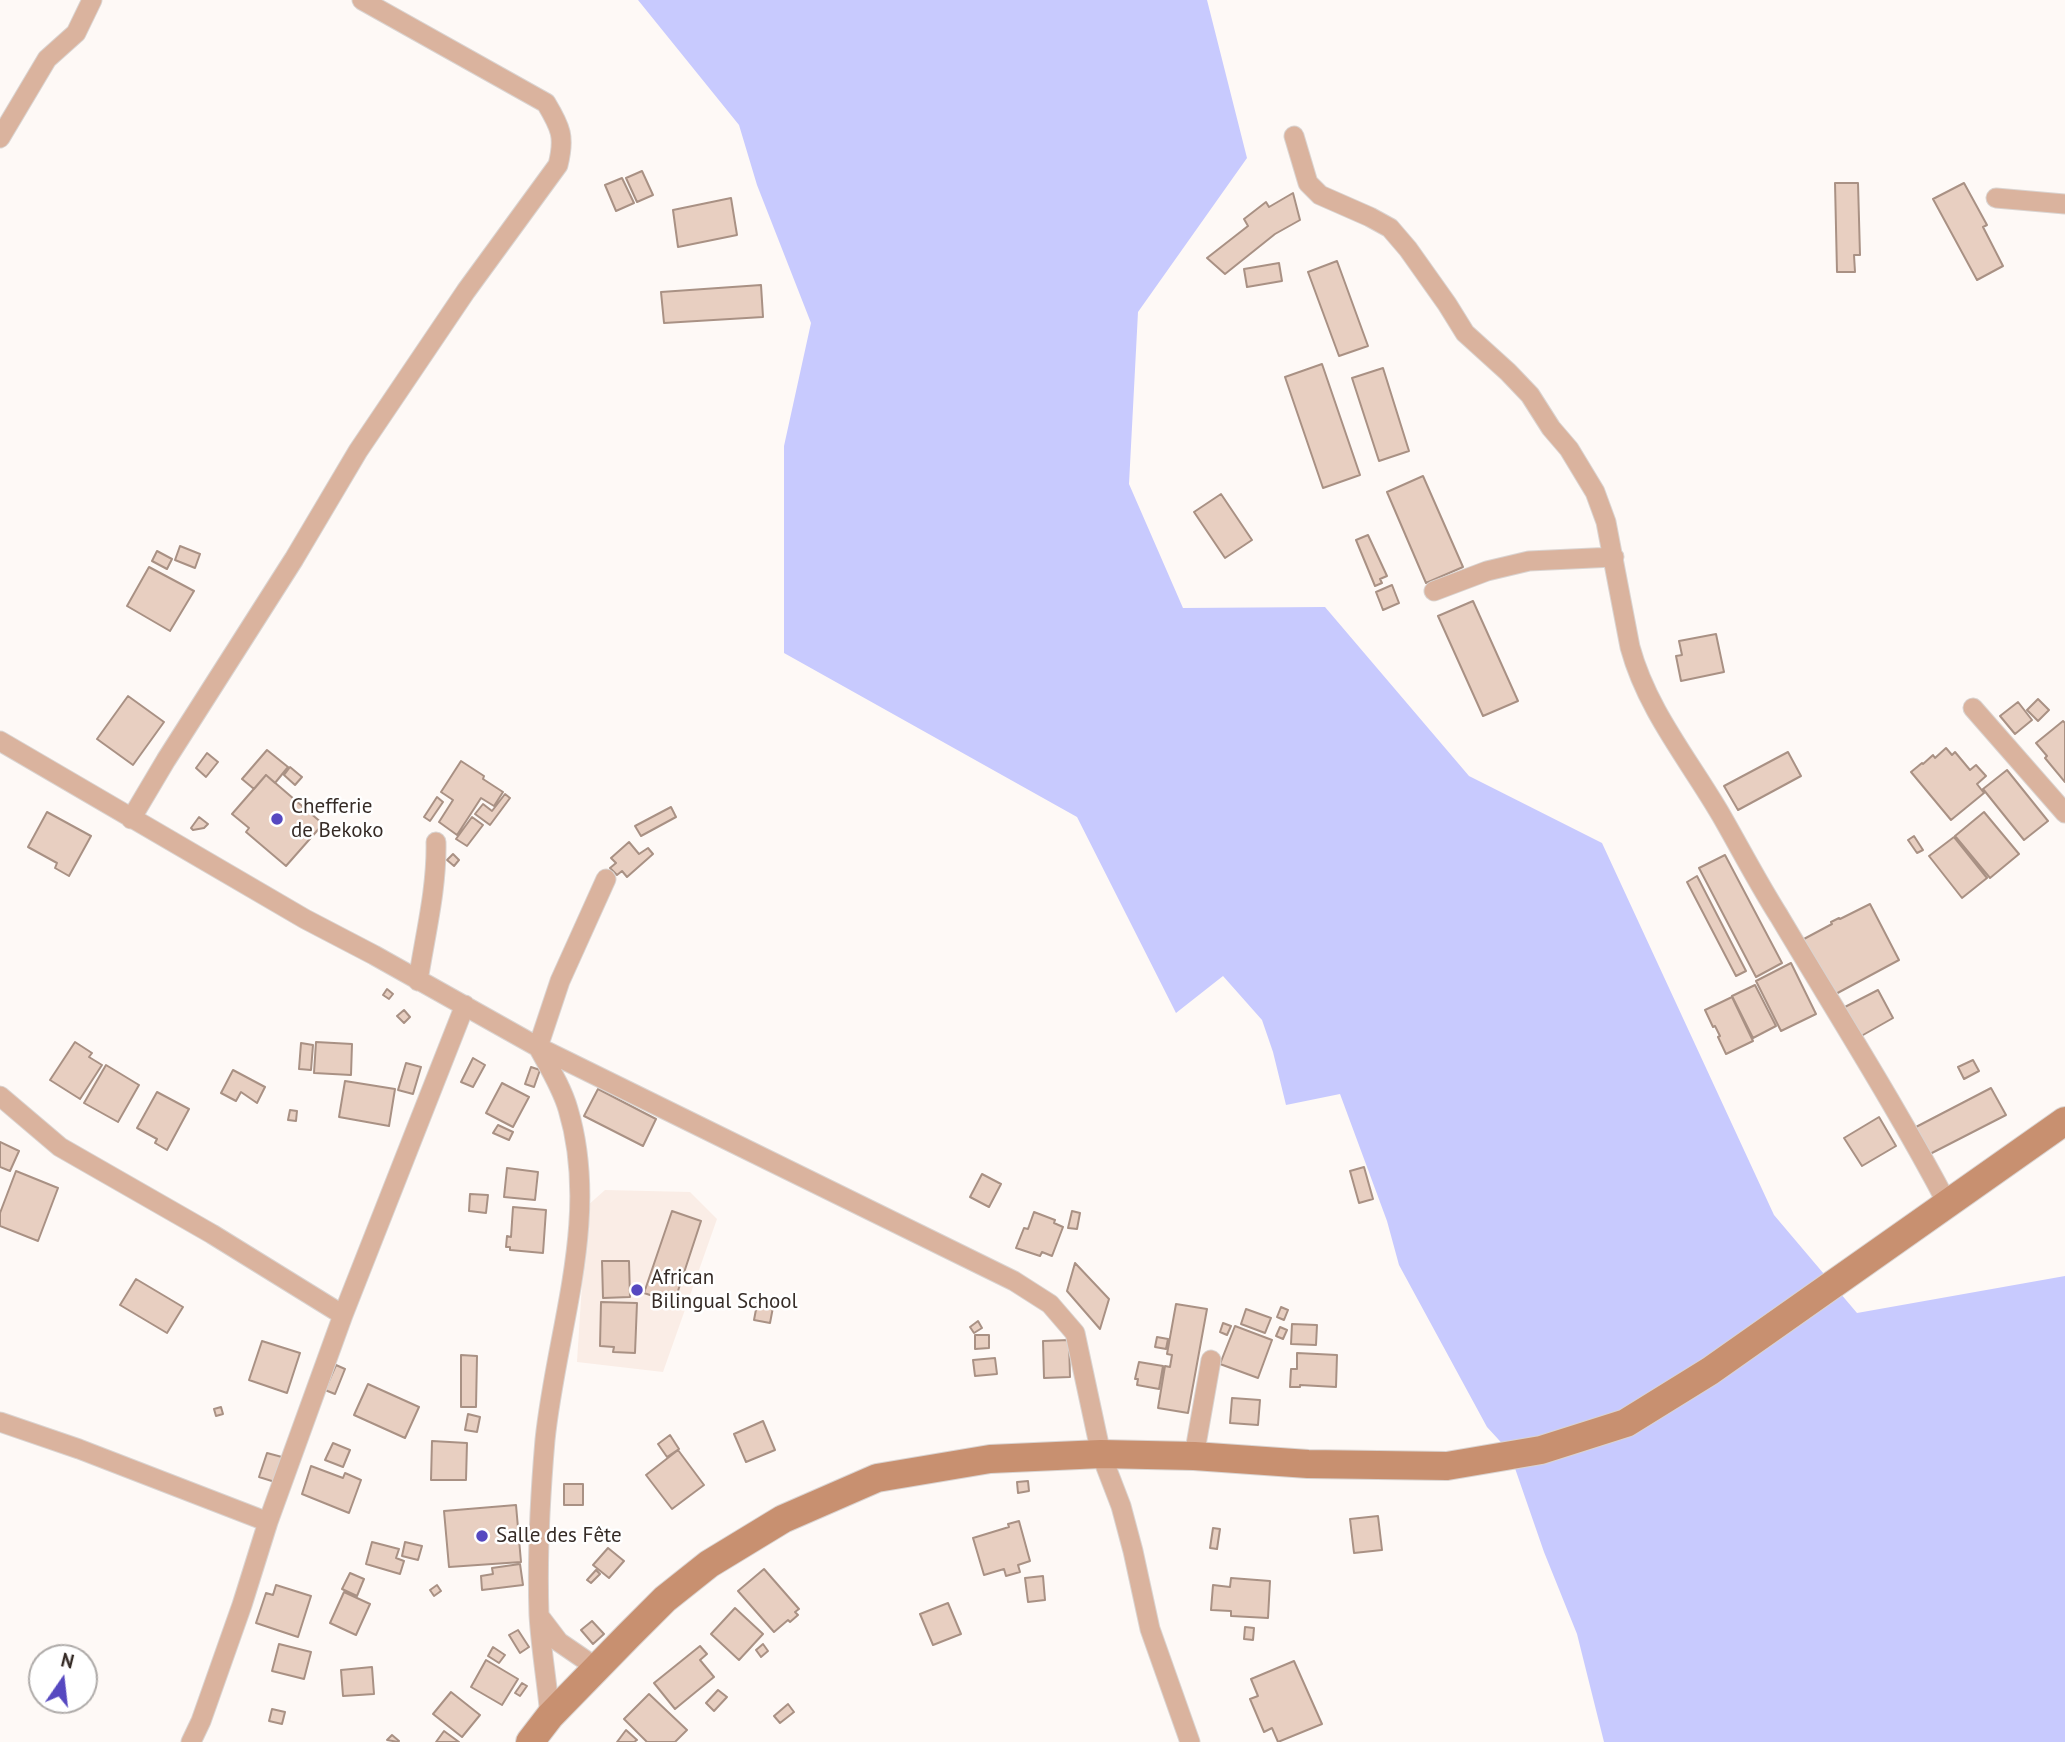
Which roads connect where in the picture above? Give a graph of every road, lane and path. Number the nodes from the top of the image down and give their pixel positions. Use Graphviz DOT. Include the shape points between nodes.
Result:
graph roads {
  1 [pos="92,0"];
  2 [pos="362,0"];
  3 [pos="1294,136"];
  4 [pos="0,138"];
  5 [pos="1996,198"];
  6 [pos="2065,204"];
  7 [pos="1614,557"];
  8 [pos="1434,592"];
  9 [pos="1973,709"];
  10 [pos="0,741"];
  11 [pos="2065,813"];
  12 [pos="131,819"];
  13 [pos="436,842"];
  14 [pos="606,879"];
  15 [pos="418,981"];
  16 [pos="465,1005"];
  17 [pos="538,1047"];
  18 [pos="0,1096"];
  19 [pos="2064,1122"];
  20 [pos="1948,1205"];
  21 [pos="343,1315"];
  22 [pos="1211,1360"];
  23 [pos="0,1422"];
  24 [pos="1101,1454"];
  25 [pos="1194,1456"];
  26 [pos="268,1522"];
  27 [pos="539,1617"];
  28 [pos="597,1668"];
  29 [pos="550,1716"];
  30 [pos="191,1742"];
  31 [pos="530,1742"];
  32 [pos="1190,1742"];
  1 -- 4 [label="street" via="76,33 47,59"];
  2 -- 12 [label="street" via="546,103 559,124 563,144 558,165 358,451"];
  3 -- 7 [label="street" via="1308,183 1320,195 1390,228 1465,333 1530,395 1595,492"];
  5 -- 6 [label="street"];
  7 -- 8 [label="street" via="1529,561 1487,571"];
  7 -- 20 [label="street" via="1630,647 1648,698 1908,1128"];
  9 -- 11 [label="street"];
  10 -- 12 [label="street"];
  12 -- 15 [label="street"];
  13 -- 15 [label="street" via="437,866"];
  14 -- 17 [label="street" via="560,981"];
  15 -- 16 [label="street"];
  16 -- 17 [label="street"];
  16 -- 21 [label="street"];
  17 -- 24 [label="street" via="1014,1281 1050,1304 1075,1333"];
  17 -- 27 [label="street" via="568,1108 580,1183 571,1293 546,1436"];
  18 -- 21 [label="street" via="60,1147"];
  19 -- 20 [label="main road"];
  20 -- 25 [label="main road" via="1710,1371 1626,1423 1541,1450 1447,1466"];
  21 -- 26 [label="street"];
  22 -- 25 [label="street"];
  23 -- 26 [label="street"];
  24 -- 25 [label="main road"];
  24 -- 28 [label="main road" via="990,1459 877,1478 783,1518 709,1564 665,1599"];
  24 -- 32 [label="street" via="1121,1506 1150,1629"];
  26 -- 30 [label="street"];
  27 -- 28 [label="street" via="559,1642"];
  27 -- 29 [label="street"];
  28 -- 29 [label="main road"];
  29 -- 31 [label="main road"];
}
